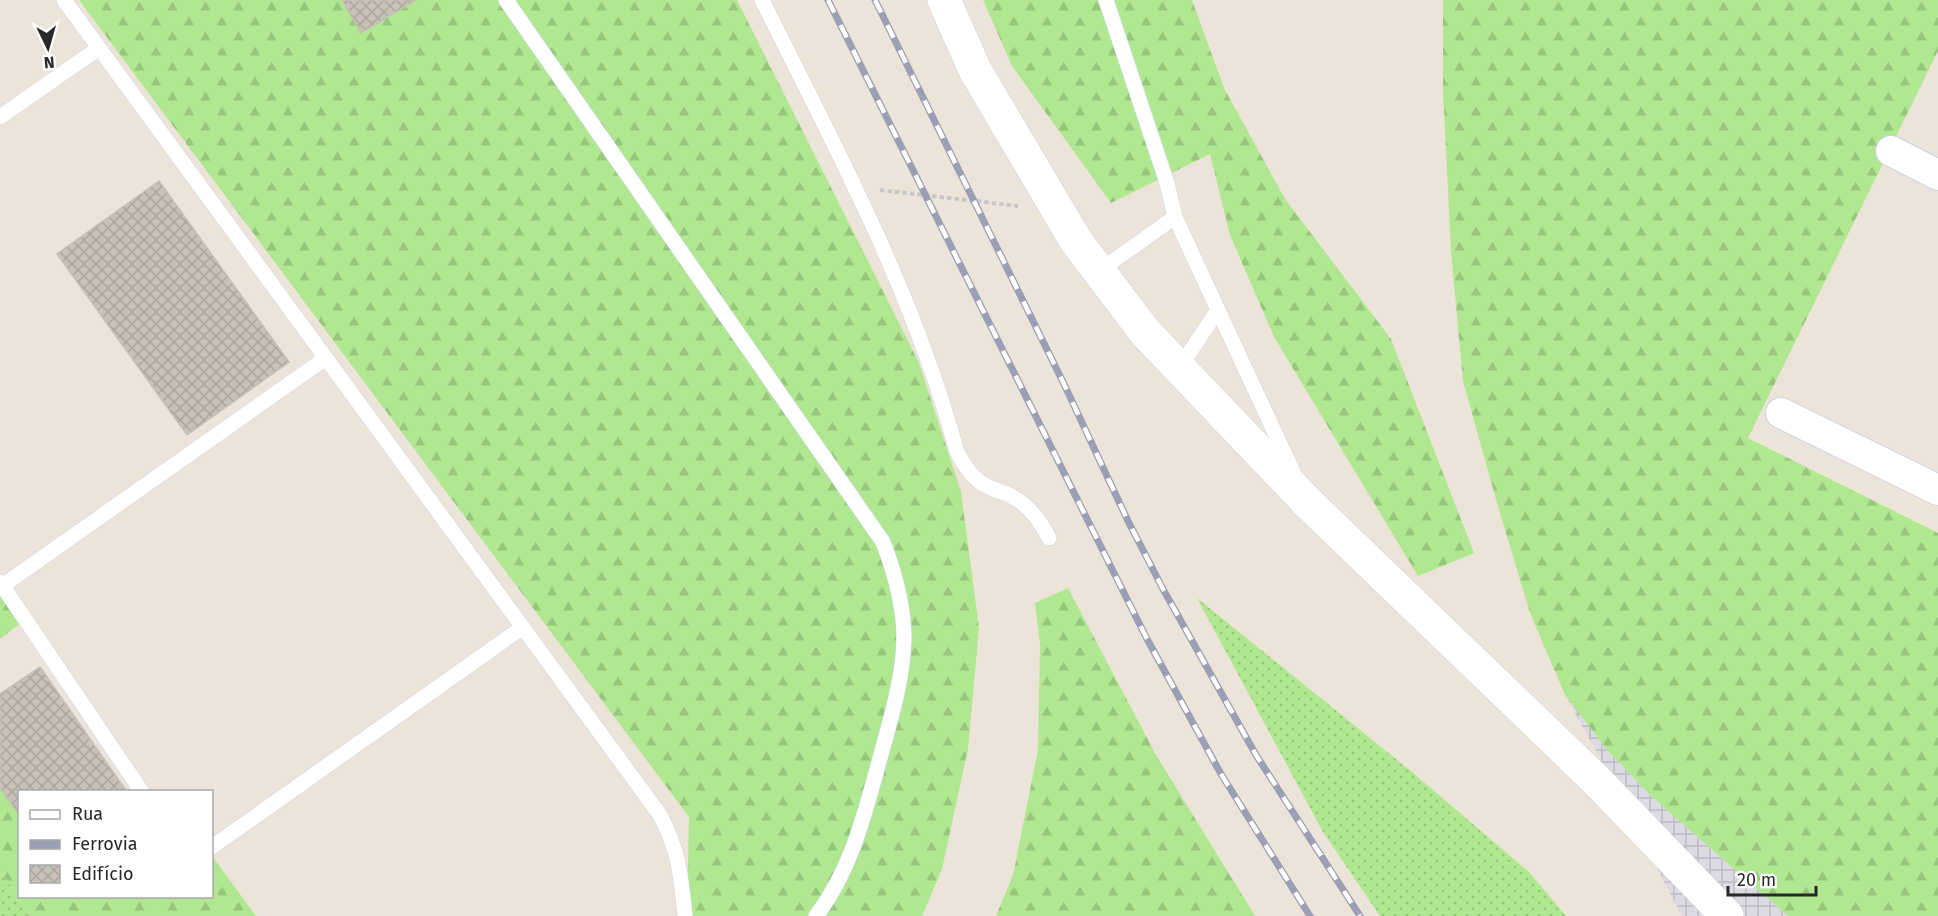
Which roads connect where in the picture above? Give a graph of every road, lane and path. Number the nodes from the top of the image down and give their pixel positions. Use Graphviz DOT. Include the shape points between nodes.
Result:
graph roads {
  1 [pos="64,0"];
  2 [pos="506,0"];
  3 [pos="762,0"];
  4 [pos="944,0"];
  5 [pos="1106,0"];
  6 [pos="99,48"];
  7 [pos="0,117"];
  8 [pos="1891,152"];
  9 [pos="1938,175"];
  10 [pos="855,185"];
  11 [pos="1058,211"];
  12 [pos="1175,217"];
  13 [pos="1099,271"];
  14 [pos="1218,310"];
  15 [pos="326,358"];
  16 [pos="1179,368"];
  17 [pos="1781,413"];
  18 [pos="1938,490"];
  19 [pos="1307,502"];
  20 [pos="1049,538"];
  21 [pos="1,584"];
  22 [pos="523,627"];
  23 [pos="141,790"];
  24 [pos="213,846"];
  25 [pos="685,916"];
  26 [pos="816,916"];
  27 [pos="1727,916"];
  1 -- 6 [label="lane"];
  2 -- 26 [label="lane" via="883,542 892,565 904,637 899,686 857,837 834,888"];
  3 -- 10 [label="lane"];
  4 -- 11 [label="street" via="975,70"];
  5 -- 12 [label="lane"];
  6 -- 7 [label="lane"];
  6 -- 15 [label="lane"];
  8 -- 9 [label="street"];
  10 -- 11 [label="path"];
  10 -- 20 [label="lane" via="913,316 957,452 981,483 1030,510"];
  11 -- 13 [label="street"];
  12 -- 13 [label="lane"];
  12 -- 14 [label="lane"];
  13 -- 16 [label="street" via="1145,332"];
  14 -- 16 [label="lane"];
  14 -- 19 [label="lane"];
  15 -- 21 [label="lane"];
  15 -- 22 [label="lane"];
  16 -- 19 [label="street"];
  17 -- 18 [label="street"];
  19 -- 27 [label="street" via="1597,781"];
  21 -- 23 [label="lane"];
  22 -- 24 [label="lane"];
  22 -- 25 [label="lane" via="660,815 676,850"];
}
